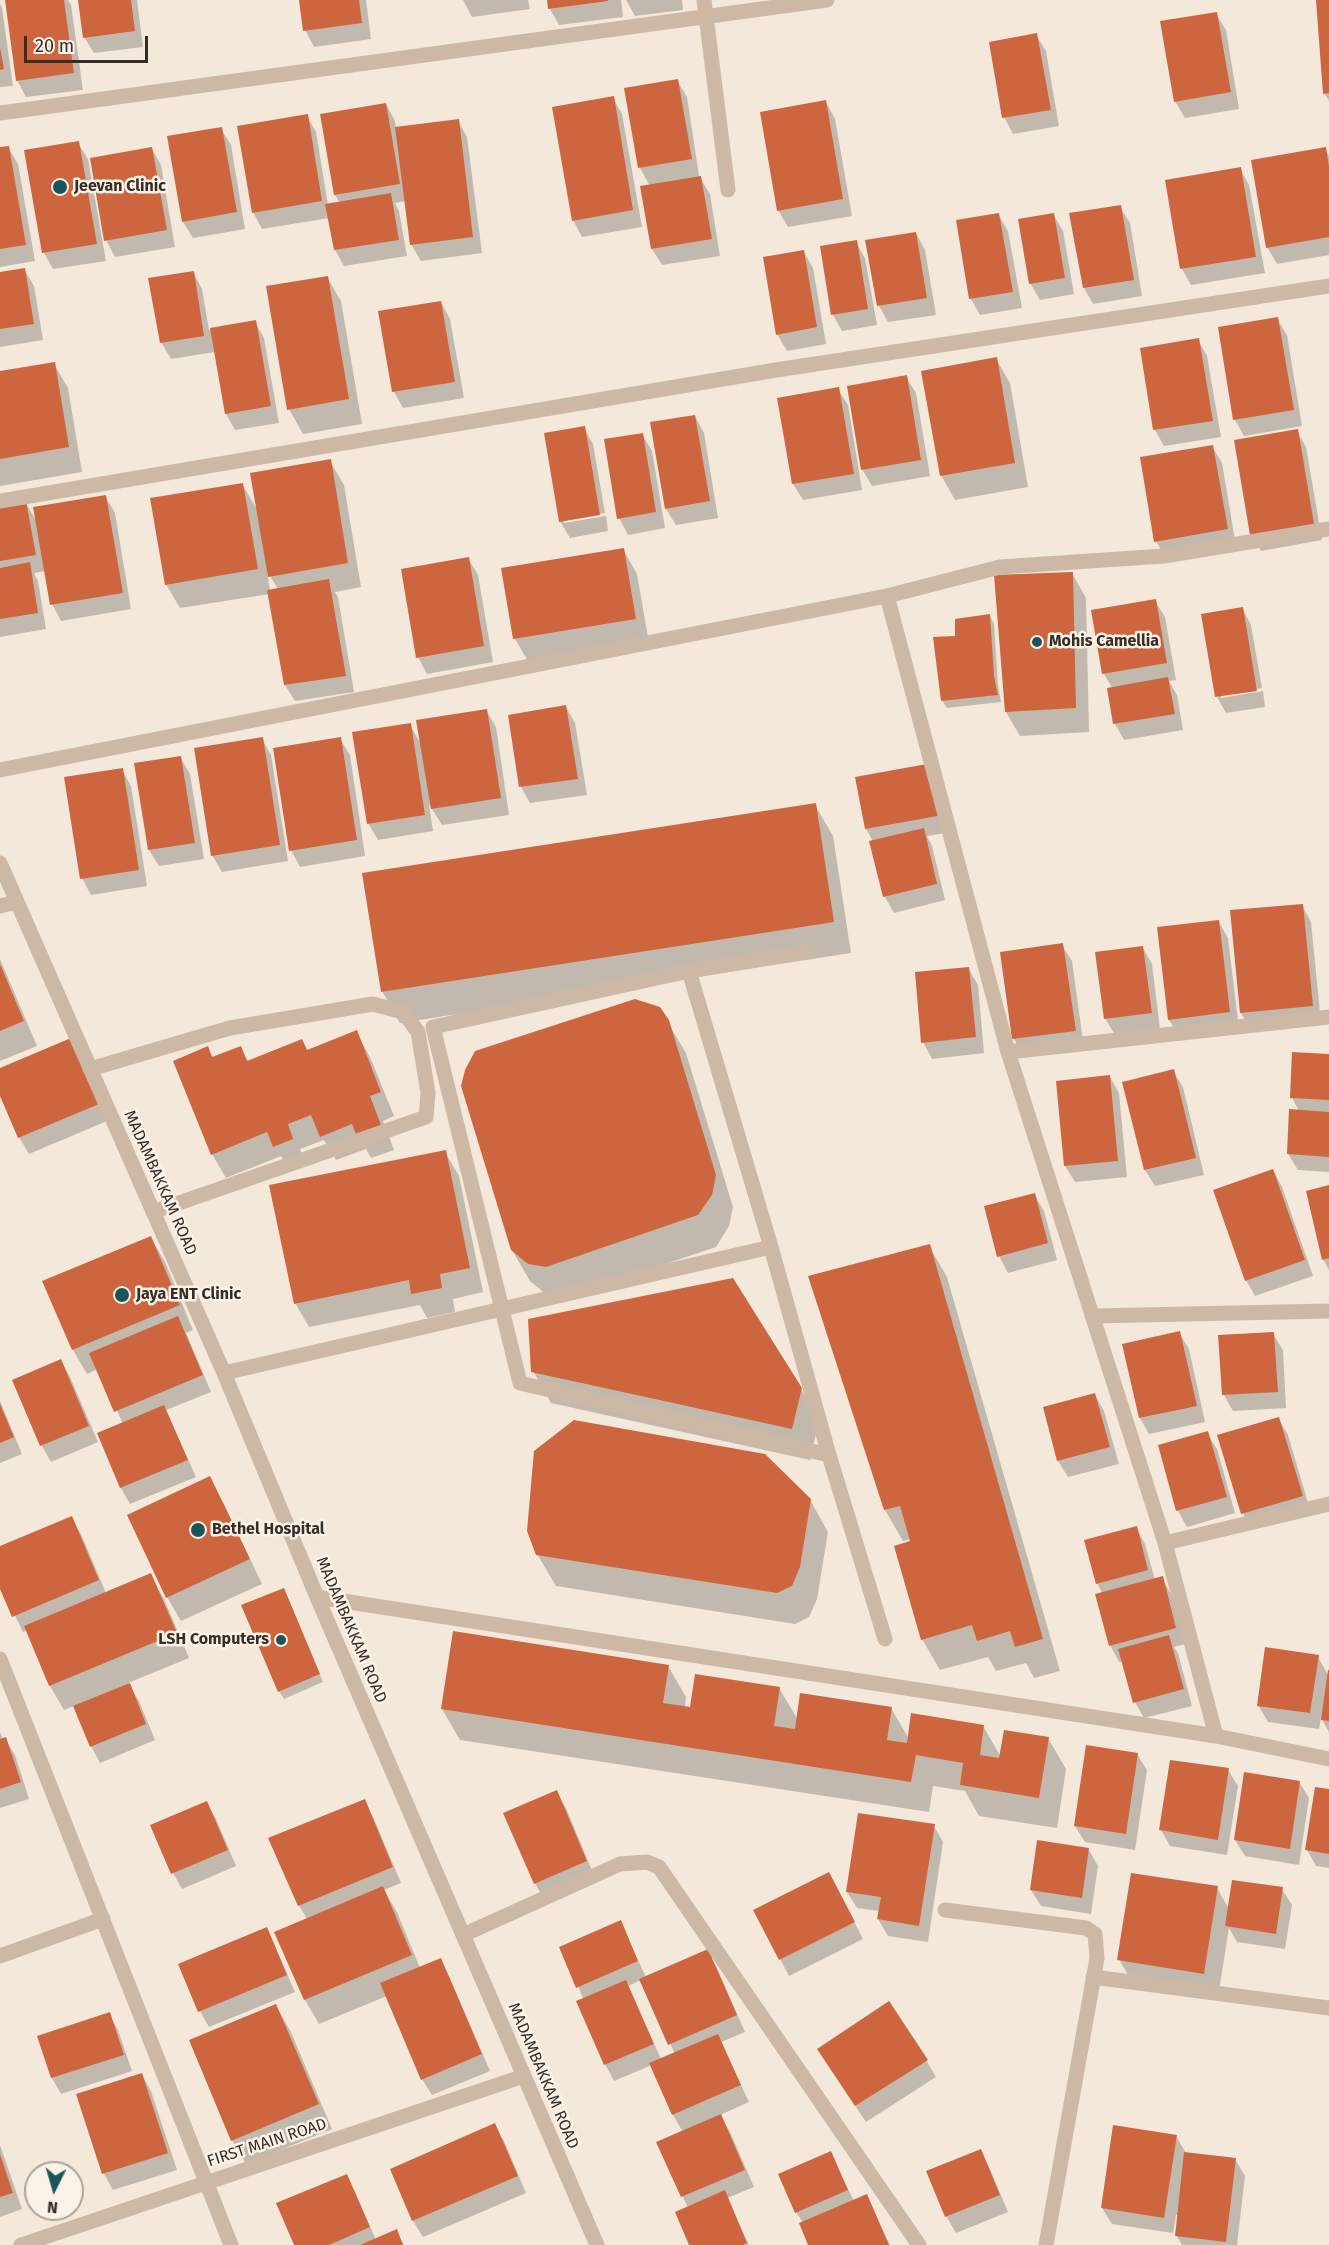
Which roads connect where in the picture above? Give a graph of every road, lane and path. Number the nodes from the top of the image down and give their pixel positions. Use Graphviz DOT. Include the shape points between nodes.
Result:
graph roads {
  1 [pos="704,0"];
  2 [pos="827,0"];
  3 [pos="705,17"];
  4 [pos="0,113"];
  5 [pos="728,190"];
  6 [pos="1329,286"];
  7 [pos="0,501"];
  8 [pos="1329,529"];
  9 [pos="887,596"];
  10 [pos="0,770"];
  11 [pos="0,864"];
  12 [pos="16,902"];
  13 [pos="0,906"];
  14 [pos="809,951"];
  15 [pos="689,971"];
  16 [pos="1329,1017"];
  17 [pos="1008,1052"];
  18 [pos="90,1069"];
  19 [pos="153,1212"];
  20 [pos="771,1247"];
  21 [pos="502,1309"];
  22 [pos="1329,1311"];
  23 [pos="1092,1316"];
  24 [pos="225,1373"];
  25 [pos="829,1455"];
  26 [pos="1329,1504"];
  27 [pos="1165,1543"];
  28 [pos="317,1597"];
  29 [pos="885,1639"];
  30 [pos="0,1659"];
  31 [pos="1216,1736"];
  32 [pos="1329,1760"];
  33 [pos="945,1910"];
  34 [pos="103,1919"];
  35 [pos="463,1935"];
  36 [pos="0,1956"];
  37 [pos="1093,1977"];
  38 [pos="1329,2008"];
  39 [pos="524,2076"];
  40 [pos="207,2181"];
  41 [pos="21,2245"];
  42 [pos="231,2245"];
  43 [pos="597,2245"];
  44 [pos="919,2245"];
  45 [pos="1046,2245"];
  1 -- 3 [label="street"];
  2 -- 3 [label="street"];
  3 -- 4 [label="street"];
  3 -- 5 [label="street"];
  6 -- 7 [label="street" via="776,370"];
  8 -- 9 [label="street" via="1164,556 1000,567"];
  9 -- 10 [label="street"];
  9 -- 17 [label="street"];
  11 -- 12 [label="street, MADAMBAKKAM ROAD"];
  12 -- 13 [label="street"];
  12 -- 18 [label="street, MADAMBAKKAM ROAD"];
  14 -- 15 [label="street"];
  15 -- 20 [label="street"];
  15 -- 21 [label="street" via="433,1027"];
  16 -- 17 [label="street"];
  17 -- 23 [label="street"];
  18 -- 19 [label="street, MADAMBAKKAM ROAD"];
  18 -- 19 [label="street" via="230,1028 373,1004 403,1012 418,1032 428,1093 426,1117"];
  19 -- 24 [label="street, MADAMBAKKAM ROAD"];
  20 -- 21 [label="street"];
  20 -- 25 [label="street"];
  21 -- 24 [label="street"];
  21 -- 25 [label="street" via="520,1383"];
  22 -- 23 [label="street"];
  23 -- 27 [label="street"];
  24 -- 28 [label="street, MADAMBAKKAM ROAD"];
  25 -- 29 [label="street"];
  26 -- 27 [label="street"];
  27 -- 31 [label="street"];
  28 -- 31 [label="street"];
  28 -- 35 [label="street, MADAMBAKKAM ROAD"];
  30 -- 34 [label="street"];
  31 -- 32 [label="street"];
  33 -- 37 [label="street" via="1086,1928 1095,1934 1097,1943"];
  34 -- 36 [label="street"];
  34 -- 40 [label="street"];
  35 -- 39 [label="street, MADAMBAKKAM ROAD"];
  35 -- 44 [label="street" via="620,1864 647,1862 659,1867"];
  37 -- 38 [label="street"];
  37 -- 45 [label="street"];
  39 -- 40 [label="street, FIRST MAIN ROAD"];
  39 -- 43 [label="street, MADAMBAKKAM ROAD"];
  40 -- 41 [label="street, FIRST MAIN ROAD"];
  40 -- 42 [label="street"];
}
